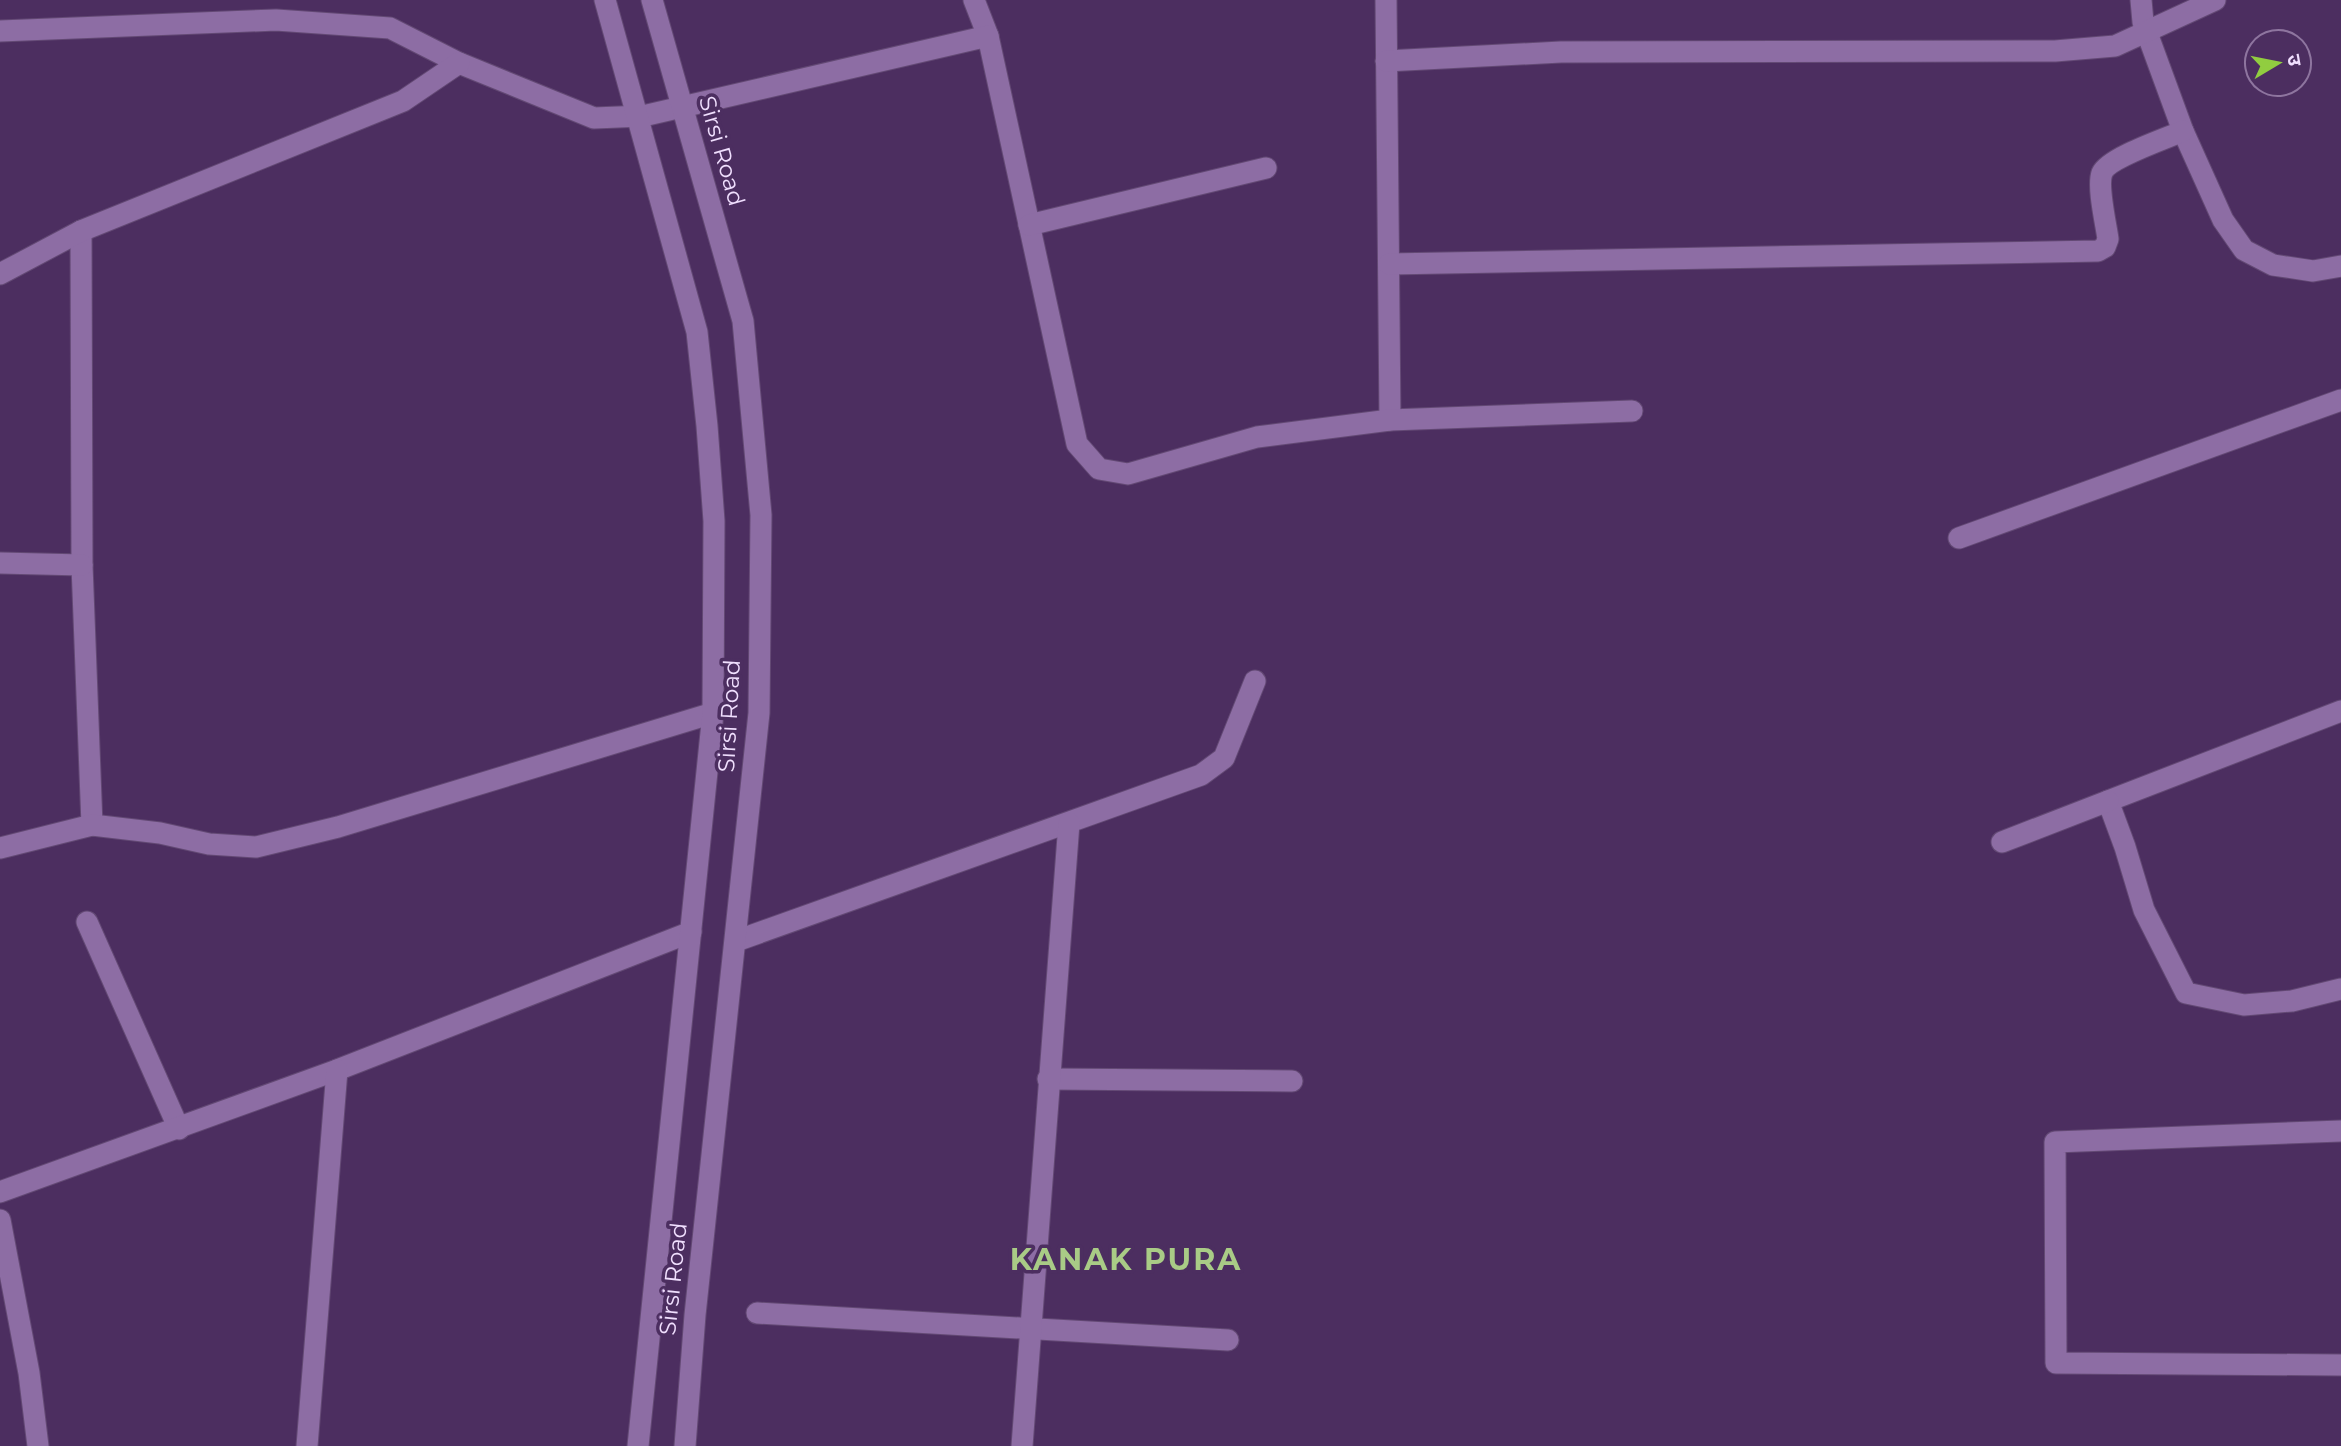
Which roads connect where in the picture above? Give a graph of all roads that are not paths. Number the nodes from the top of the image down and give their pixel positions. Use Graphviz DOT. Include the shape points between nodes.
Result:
graph roads {
  1 [pos="605,0"];
  2 [pos="652,0"];
  3 [pos="974,0"];
  4 [pos="1386,0"];
  5 [pos="2141,0"];
  6 [pos="2215,0"];
  7 [pos="2147,31"];
  8 [pos="0,32"];
  9 [pos="988,36"];
  10 [pos="1386,61"];
  11 [pos="459,63"];
  12 [pos="682,107"];
  13 [pos="637,116"];
  14 [pos="2183,131"];
  15 [pos="1266,168"];
  16 [pos="1029,225"];
  17 [pos="81,231"];
  18 [pos="1389,264"];
  19 [pos="2341,266"];
  20 [pos="0,274"];
  21 [pos="2341,400"];
  22 [pos="1632,411"];
  23 [pos="1390,420"];
  24 [pos="1959,538"];
  25 [pos="0,563"];
  26 [pos="82,565"];
  27 [pos="1255,681"];
  28 [pos="2341,711"];
  29 [pos="713,713"];
  30 [pos="2108,801"];
  31 [pos="1069,823"];
  32 [pos="92,825"];
  33 [pos="2002,842"];
  34 [pos="0,848"];
  35 [pos="88,922"];
  36 [pos="691,932"];
  37 [pos="736,941"];
  38 [pos="2341,989"];
  39 [pos="337,1070"];
  40 [pos="1048,1079"];
  41 [pos="1292,1081"];
  42 [pos="179,1129"];
  43 [pos="2341,1131"];
  44 [pos="0,1192"];
  45 [pos="0,1220"];
  46 [pos="757,1313"];
  47 [pos="1032,1329"];
  48 [pos="1228,1340"];
  49 [pos="2341,1365"];
  50 [pos="38,1446"];
  51 [pos="307,1446"];
  52 [pos="638,1446"];
  53 [pos="685,1446"];
  54 [pos="1022,1446"];
  1 -- 13 [label="street, Sirsi Road"];
  2 -- 12 [label="street, Sirsi Road"];
  3 -- 9 [label="street"];
  4 -- 10 [label="street"];
  5 -- 7 [label="street"];
  6 -- 7 [label="street"];
  7 -- 10 [label="street" via="2115,46 2055,51 1561,52"];
  7 -- 14 [label="street"];
  8 -- 11 [label="street" via="302,21 390,28"];
  9 -- 12 [label="street"];
  9 -- 16 [label="street"];
  10 -- 18 [label="street"];
  11 -- 13 [label="street" via="594,118"];
  11 -- 17 [label="street" via="403,101"];
  12 -- 13 [label="street"];
  12 -- 37 [label="street, Sirsi Road" via="743,321 761,515 759,713"];
  13 -- 29 [label="street, Sirsi Road" via="697,332 714,521"];
  14 -- 18 [label="street" via="2111,163 2102,173 2108,239 2098,251"];
  14 -- 19 [label="street" via="2223,220 2244,250 2273,265 2313,271"];
  15 -- 16 [label="street"];
  16 -- 23 [label="street" via="1077,444 1099,469 1128,474 1257,437"];
  17 -- 20 [label="street"];
  17 -- 26 [label="street"];
  18 -- 23 [label="street"];
  21 -- 24 [label="street"];
  22 -- 23 [label="street"];
  25 -- 26 [label="street"];
  26 -- 32 [label="street"];
  27 -- 31 [label="street" via="1224,758 1201,775"];
  28 -- 30 [label="street"];
  29 -- 32 [label="street" via="338,827 256,847"];
  29 -- 36 [label="street, Sirsi Road"];
  30 -- 33 [label="street"];
  30 -- 38 [label="street" via="2144,910 2186,993 2244,1005 2292,1001"];
  31 -- 37 [label="street"];
  31 -- 40 [label="street"];
  32 -- 34 [label="street"];
  35 -- 42 [label="street"];
  36 -- 39 [label="street"];
  36 -- 52 [label="street, Sirsi Road"];
  37 -- 53 [label="street, Sirsi Road"];
  39 -- 42 [label="street"];
  39 -- 51 [label="street"];
  40 -- 41 [label="street"];
  40 -- 47 [label="street"];
  42 -- 44 [label="street"];
  43 -- 49 [label="street" via="2054,1142 2056,1363"];
  45 -- 50 [label="street"];
  46 -- 47 [label="street"];
  47 -- 48 [label="street"];
  47 -- 54 [label="street"];
}
